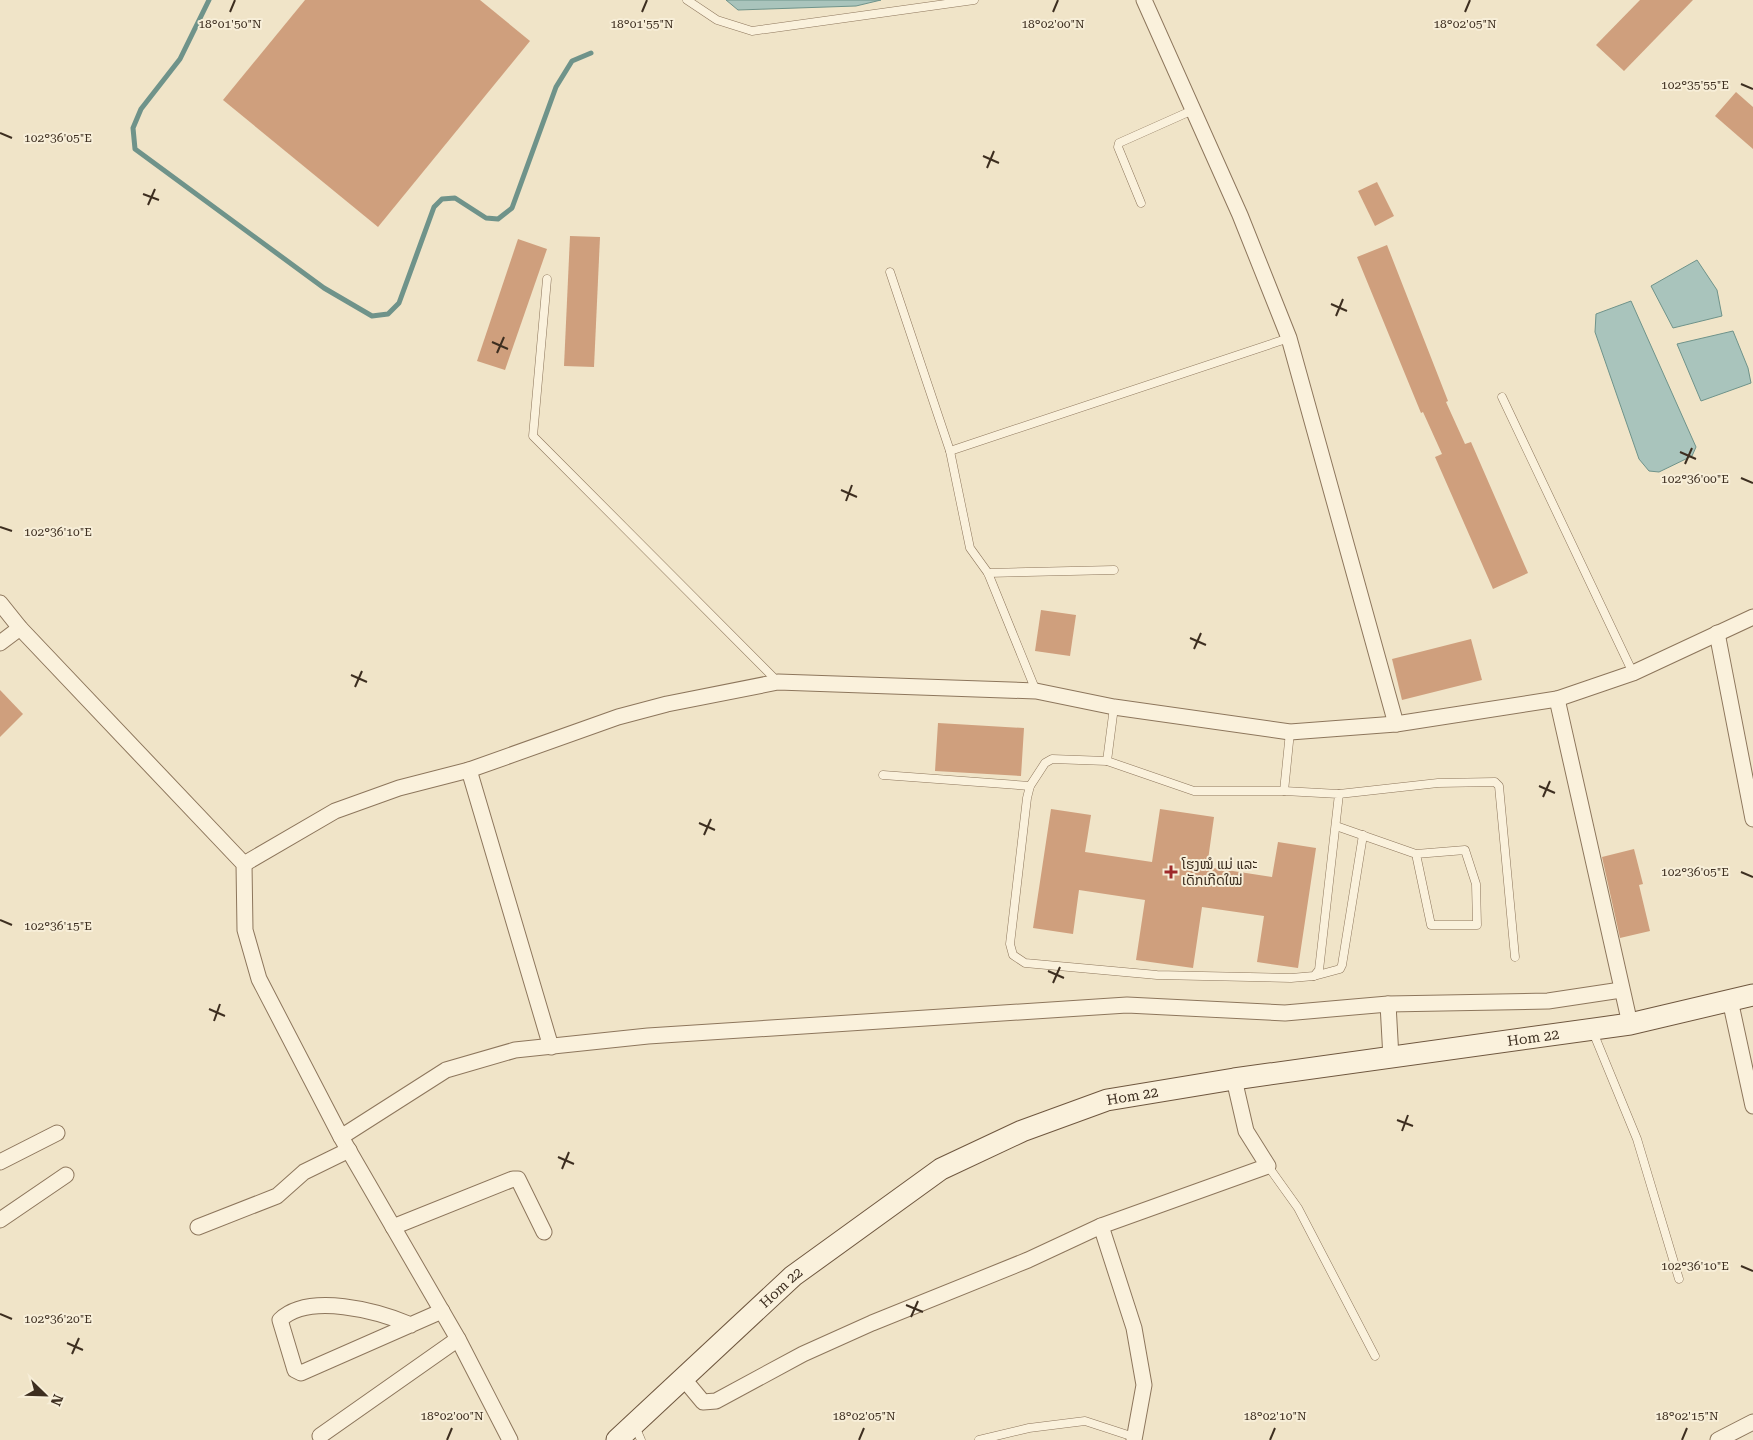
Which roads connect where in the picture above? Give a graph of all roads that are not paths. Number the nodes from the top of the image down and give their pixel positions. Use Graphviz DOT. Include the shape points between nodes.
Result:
graph roads {
  1 [pos="687,0"];
  2 [pos="974,0"];
  3 [pos="1144,0"];
  4 [pos="1193,110"];
  5 [pos="1141,203"];
  6 [pos="890,272"];
  7 [pos="547,279"];
  8 [pos="1289,338"];
  9 [pos="1502,396"];
  10 [pos="950,451"];
  11 [pos="1114,570"];
  12 [pos="988,573"];
  13 [pos="0,603"];
  14 [pos="1753,617"];
  15 [pos="20,628"];
  16 [pos="1716,633"];
  17 [pos="0,643"];
  18 [pos="1633,672"];
  19 [pos="778,682"];
  20 [pos="1036,691"];
  21 [pos="1557,699"];
  22 [pos="1114,707"];
  23 [pos="1396,724"];
  24 [pos="1290,732"];
  25 [pos="1107,761"];
  26 [pos="469,770"];
  27 [pos="883,775"];
  28 [pos="1030,786"];
  29 [pos="1284,791"];
  30 [pos="1339,794"];
  31 [pos="1753,820"];
  32 [pos="1336,826"];
  33 [pos="1363,835"];
  34 [pos="1416,854"];
  35 [pos="244,864"];
  36 [pos="1515,957"];
  37 [pos="1314,976"];
  38 [pos="1621,990"];
  39 [pos="1753,995"];
  40 [pos="1730,1000"];
  41 [pos="1388,1004"];
  42 [pos="1630,1024"];
  43 [pos="1593,1030"];
  44 [pos="551,1047"];
  45 [pos="1391,1058"];
  46 [pos="1234,1079"];
  47 [pos="1753,1106"];
  48 [pos="57,1133"];
  49 [pos="341,1136"];
  50 [pos="349,1150"];
  51 [pos="0,1162"];
  52 [pos="1268,1166"];
  53 [pos="66,1174"];
  54 [pos="0,1220"];
  55 [pos="1101,1226"];
  56 [pos="198,1227"];
  57 [pos="393,1227"];
  58 [pos="544,1232"];
  59 [pos="1679,1279"];
  60 [pos="442,1311"];
  61 [pos="411,1325"];
  62 [pos="458,1339"];
  63 [pos="1375,1356"];
  64 [pos="683,1378"];
  65 [pos="1753,1422"];
  66 [pos="637,1432"];
  67 [pos="320,1436"];
  68 [pos="1134,1439"];
  69 [pos="510,1440"];
  70 [pos="617,1440"];
  71 [pos="979,1440"];
  72 [pos="1718,1440"];
  1 -- 2 [label="lane" via="718,20 752,31"];
  3 -- 4 [label="street"];
  4 -- 5 [label="lane" via="1119,143"];
  4 -- 8 [label="street" via="1240,215"];
  6 -- 10 [label="lane"];
  7 -- 19 [label="lane" via="533,436"];
  8 -- 10 [label="lane"];
  8 -- 23 [label="street"];
  9 -- 18 [label="lane"];
  10 -- 12 [label="lane" via="970,548"];
  11 -- 12 [label="lane"];
  12 -- 20 [label="lane"];
  13 -- 15 [label="street"];
  14 -- 16 [label="street"];
  15 -- 17 [label="street"];
  15 -- 35 [label="street"];
  16 -- 18 [label="street"];
  16 -- 31 [label="street"];
  18 -- 21 [label="street"];
  19 -- 20 [label="street"];
  19 -- 26 [label="street" via="618,717"];
  20 -- 22 [label="street"];
  21 -- 23 [label="street"];
  21 -- 38 [label="street"];
  22 -- 24 [label="street"];
  22 -- 25 [label="lane"];
  23 -- 24 [label="street"];
  24 -- 29 [label="lane"];
  25 -- 28 [label="lane" via="1052,758 1045,762"];
  25 -- 29 [label="lane" via="1194,791"];
  26 -- 35 [label="street" via="399,788 335,811"];
  26 -- 44 [label="street"];
  27 -- 28 [label="lane"];
  28 -- 37 [label="lane" via="1010,944 1013,955 1025,963 1157,975"];
  29 -- 30 [label="lane"];
  30 -- 32 [label="lane"];
  30 -- 36 [label="lane" via="1438,783 1496,782 1499,786"];
  32 -- 33 [label="lane"];
  32 -- 37 [label="lane" via="1319,970"];
  33 -- 34 [label="lane"];
  33 -- 37 [label="lane" via="1342,965 1340,969"];
  34 -- 34 [label="lane" via="1431,925 1476,925 1476,884 1465,850"];
  35 -- 49 [label="street" via="244,930 259,979"];
  38 -- 41 [label="street" via="1548,1001"];
  38 -- 42 [label="street"];
  39 -- 40 [label="street, Hom 22"];
  40 -- 42 [label="street, Hom 22"];
  40 -- 47 [label="street"];
  41 -- 44 [label="street" via="1284,1014 1127,1005 648,1036"];
  41 -- 45 [label="street"];
  42 -- 43 [label="street, Hom 22"];
  43 -- 45 [label="street, Hom 22"];
  43 -- 59 [label="lane" via="1637,1138"];
  44 -- 49 [label="street" via="515,1050 446,1070"];
  45 -- 46 [label="street, Hom 22"];
  46 -- 52 [label="street" via="1246,1131"];
  46 -- 64 [label="street, Hom 22" via="1107,1100 1022,1131 941,1169 793,1276"];
  48 -- 51 [label="street"];
  49 -- 50 [label="street"];
  50 -- 56 [label="street" via="304,1172 277,1196"];
  50 -- 57 [label="street"];
  52 -- 55 [label="street"];
  52 -- 63 [label="lane" via="1298,1208"];
  53 -- 54 [label="street"];
  55 -- 64 [label="street" via="803,1354 716,1401 703,1402"];
  55 -- 68 [label="street" via="1134,1328 1144,1386"];
  57 -- 58 [label="street" via="518,1179"];
  57 -- 60 [label="street"];
  60 -- 61 [label="street"];
  60 -- 62 [label="street"];
  61 -- 61 [label="street" via="301,1373 295,1370 280,1320 292,1312 331,1304 387,1315"];
  62 -- 67 [label="street"];
  62 -- 69 [label="street"];
  64 -- 66 [label="street, Hom 22"];
  65 -- 72 [label="street"];
  66 -- 70 [label="street, Hom 22"];
  68 -- 71 [label="lane" via="1085,1421 1029,1428"];
}
